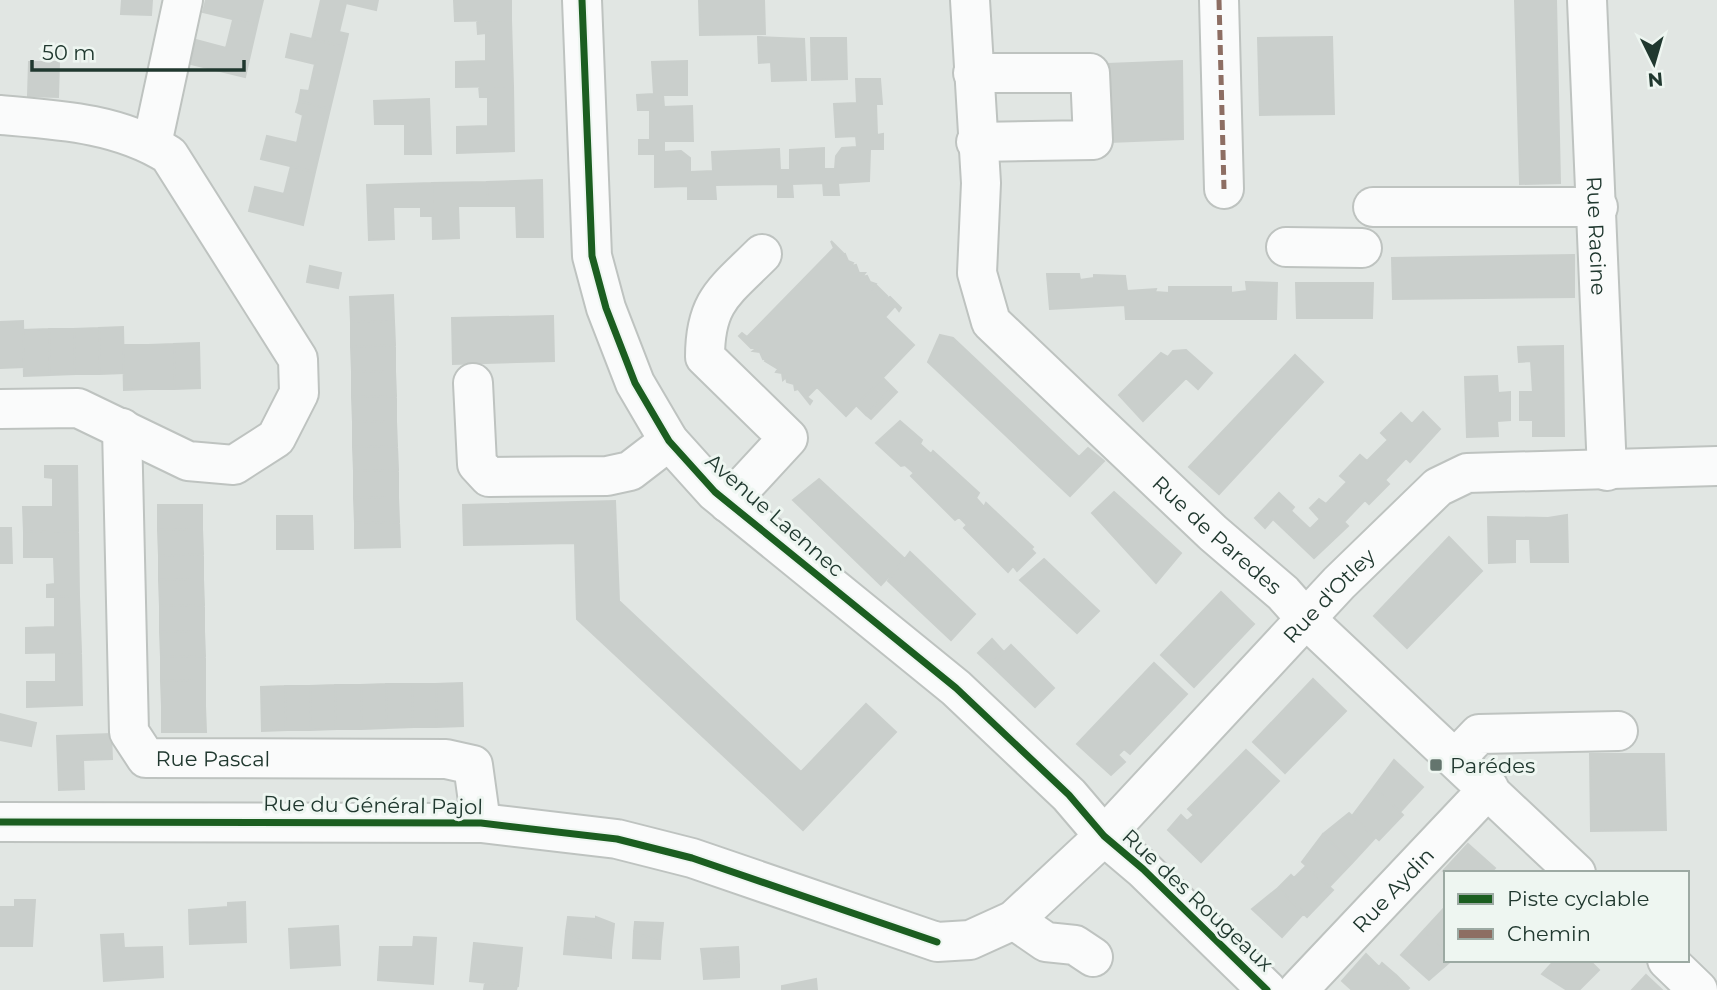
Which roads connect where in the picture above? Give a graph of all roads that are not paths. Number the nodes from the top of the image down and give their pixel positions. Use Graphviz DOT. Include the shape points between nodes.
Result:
graph roads {
  1 [pos="183,0"];
  2 [pos="582,0"];
  3 [pos="970,0"];
  4 [pos="1219,0"];
  5 [pos="1587,0"];
  6 [pos="973,73"];
  7 [pos="0,115"];
  8 [pos="976,142"];
  9 [pos="152,144"];
  10 [pos="1224,190"];
  11 [pos="1373,207"];
  12 [pos="1598,207"];
  13 [pos="1286,247"];
  14 [pos="1362,248"];
  15 [pos="762,254"];
  16 [pos="473,383"];
  17 [pos="0,409"];
  18 [pos="122,428"];
  19 [pos="669,441"];
  20 [pos="1717,466"];
  21 [pos="1607,471"];
  22 [pos="728,503"];
  23 [pos="1307,620"];
  24 [pos="1618,731"];
  25 [pos="1456,758"];
  26 [pos="1489,788"];
  27 [pos="0,822"];
  28 [pos="481,823"];
  29 [pos="1104,836"];
  30 [pos="1574,871"];
  31 [pos="1014,920"];
  32 [pos="1093,957"];
  33 [pos="1669,962"];
  34 [pos="1267,990"];
  35 [pos="1298,990"];
  36 [pos="1698,990"];
  1 -- 9 [label="street"];
  2 -- 19 [label="street, Avenue Laennec" via="593,256 606,308 635,383"];
  3 -- 6 [label="street, Rue de Paredes"];
  4 -- 10 [label="street"];
  5 -- 12 [label="street, Rue Racine"];
  6 -- 8 [label="street, Rue de Paredes"];
  6 -- 8 [label="street" via="1090,73 1093,140"];
  7 -- 9 [label="street" via="89,123"];
  8 -- 23 [label="street, Rue de Paredes" via="981,183 977,274 991,322"];
  9 -- 18 [label="street" via="170,155 298,359 299,393 275,438 234,465 188,461"];
  11 -- 12 [label="street"];
  12 -- 21 [label="street, Rue Racine"];
  13 -- 14 [label="street"];
  15 -- 22 [label="street" via="720,298 705,326 705,357 789,438"];
  16 -- 19 [label="street" via="477,464 489,477 629,471"];
  17 -- 18 [label="street" via="78,408"];
  18 -- 28 [label="street, Rue Pascal" via="129,732 146,758 446,759 473,765"];
  19 -- 22 [label="street, Avenue Laennec"];
  20 -- 21 [label="street, Rue d'Otley"];
  21 -- 23 [label="street, Rue d'Otley" via="1466,473 1438,486"];
  22 -- 29 [label="street, Avenue Laennec" via="956,688 1069,795"];
  23 -- 25 [label="street, Rue de Paredes"];
  23 -- 29 [label="street, Rue d'Otley"];
  24 -- 25 [label="street" via="1479,734"];
  25 -- 26 [label="street, Rue de Paredes"];
  26 -- 30 [label="street, Rue de Paredes"];
  26 -- 35 [label="street, Rue Aydin"];
  27 -- 28 [label="street, Rue du Général Pajol"];
  28 -- 31 [label="street, Rue du Général Pajol" via="617,839 679,855 937,942 970,940"];
  29 -- 31 [label="street, Rue du Général Pajol"];
  29 -- 34 [label="street, Rue des Rougeaux"];
  31 -- 32 [label="street" via="1046,942 1075,945"];
  33 -- 36 [label="street"];
}
